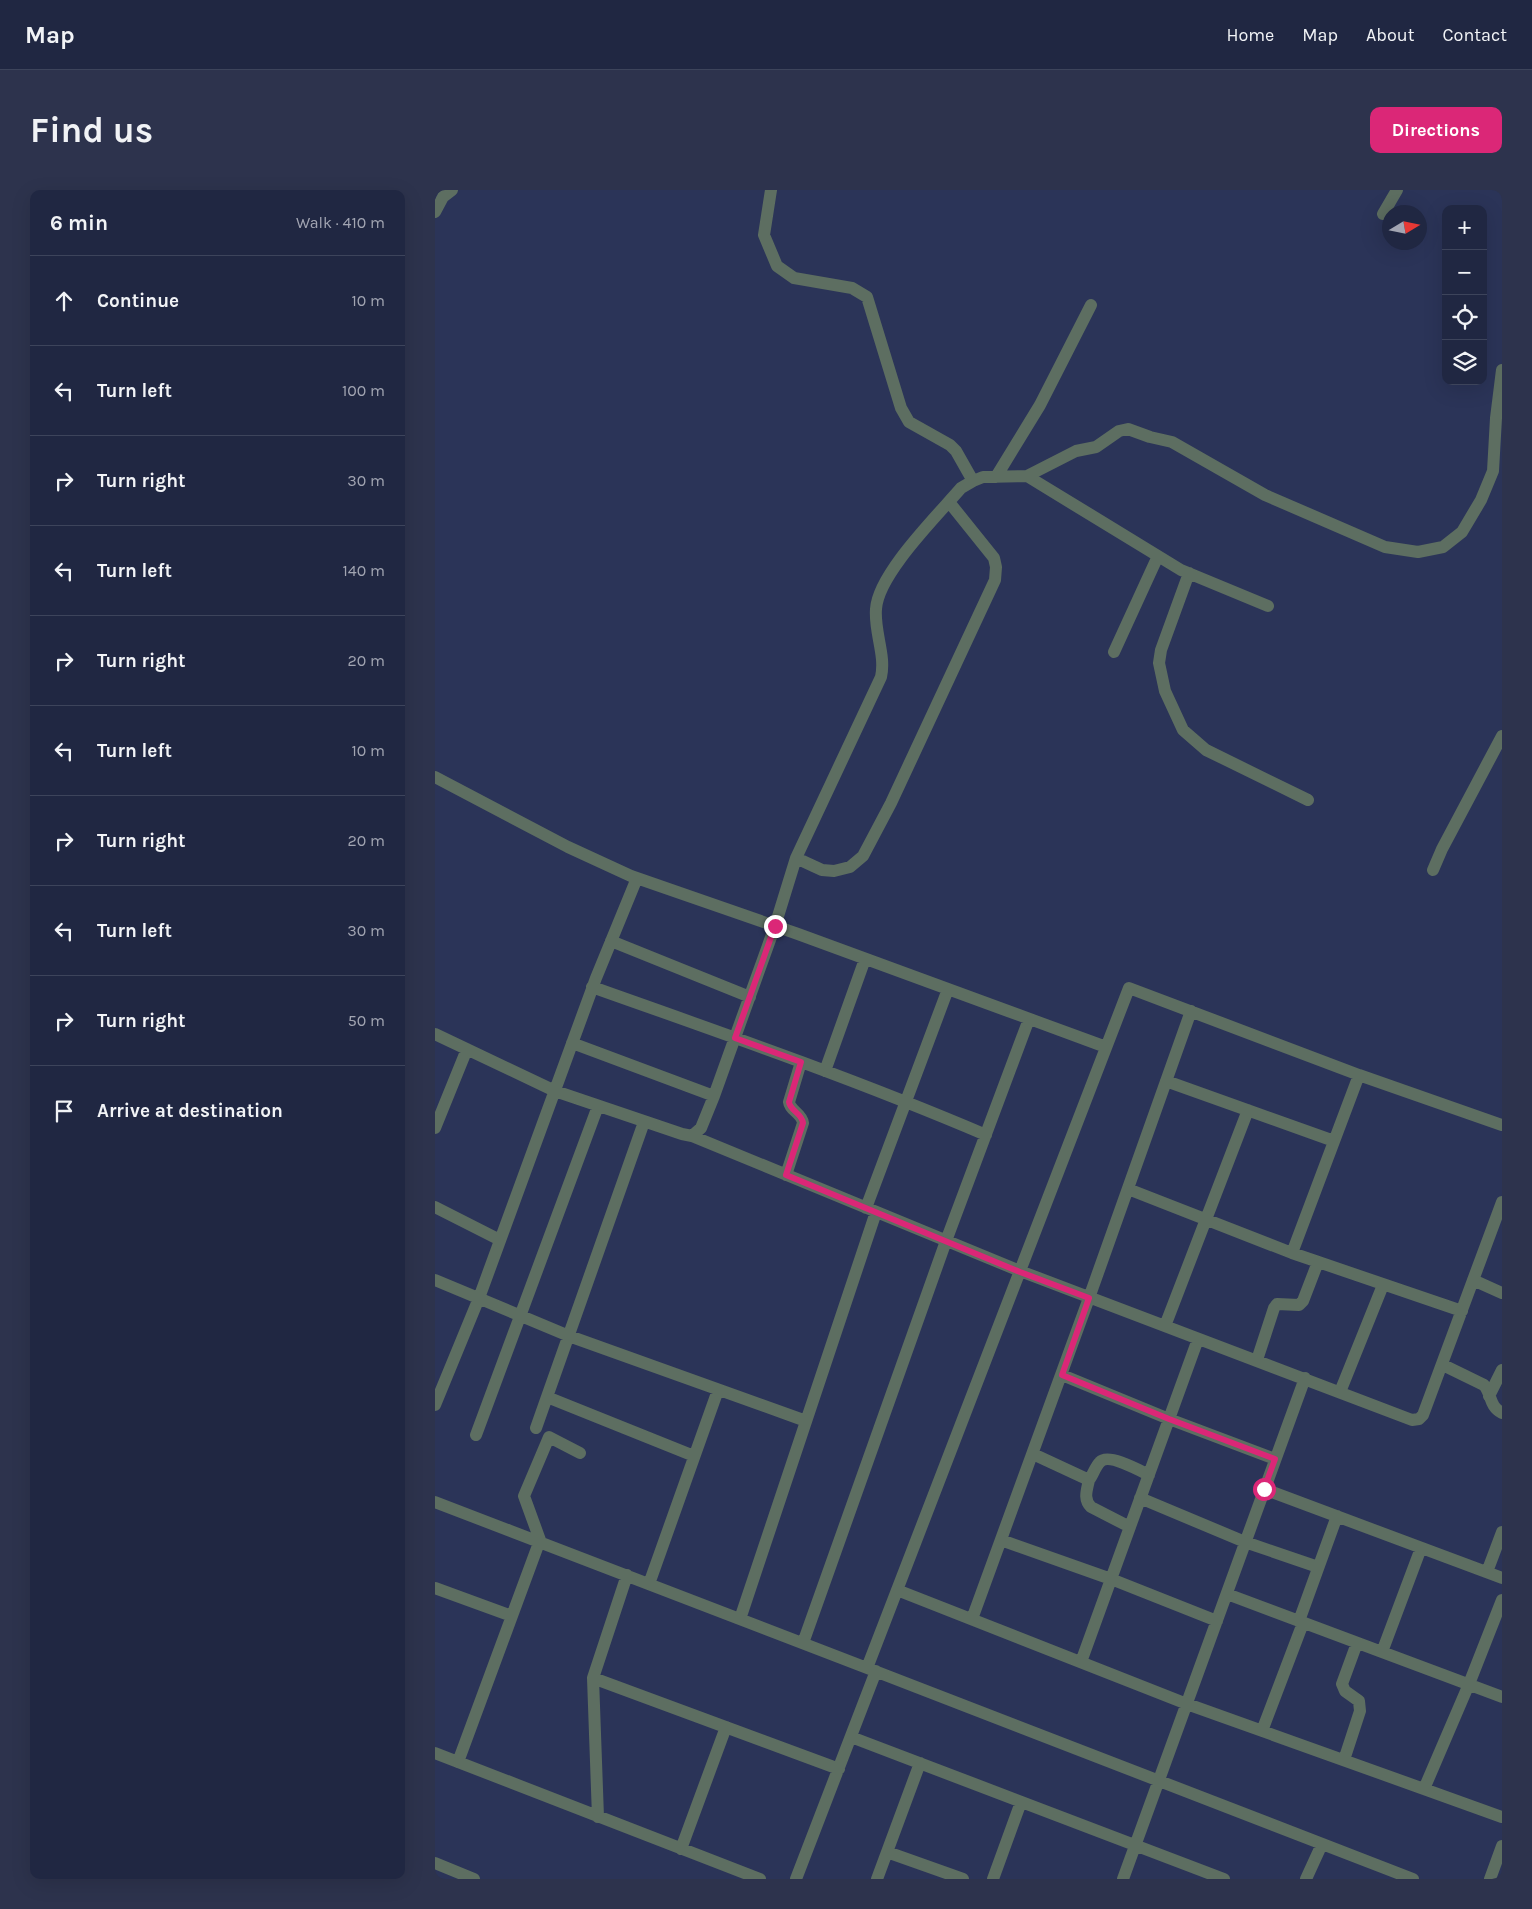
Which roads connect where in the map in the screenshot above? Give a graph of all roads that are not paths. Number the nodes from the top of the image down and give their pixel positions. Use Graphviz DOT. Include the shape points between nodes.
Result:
graph roads {
  1 [pos="452,190"];
  2 [pos="771,190"];
  3 [pos="1397,190"];
  4 [pos="1388,205"];
  5 [pos="435,212"];
  6 [pos="1091,305"];
  7 [pos="1502,370"];
  8 [pos="1499,419"];
  9 [pos="1027,476"];
  10 [pos="996,477"];
  11 [pos="973,481"];
  12 [pos="949,502"];
  13 [pos="1157,556"];
  14 [pos="1189,573"];
  15 [pos="1269,606"];
  16 [pos="1114,652"];
  17 [pos="1502,736"];
  18 [pos="435,777"];
  19 [pos="1308,800"];
  20 [pos="796,858"];
  21 [pos="1433,870"];
  22 [pos="637,878"];
  23 [pos="775,926"];
  24 [pos="611,941"];
  25 [pos="865,959"];
  26 [pos="593,988"];
  27 [pos="948,989"];
  28 [pos="750,997"];
  29 [pos="1191,1011"];
  30 [pos="1029,1019"];
  31 [pos="435,1034"];
  32 [pos="735,1038"];
  33 [pos="572,1043"];
  34 [pos="1106,1047"];
  35 [pos="467,1049"];
  36 [pos="801,1062"];
  37 [pos="825,1070"];
  38 [pos="1359,1075"];
  39 [pos="1166,1081"];
  40 [pos="555,1091"];
  41 [pos="714,1096"];
  42 [pos="906,1101"];
  43 [pos="598,1106"];
  44 [pos="1248,1110"];
  45 [pos="645,1122"];
  46 [pos="1502,1125"];
  47 [pos="435,1128"];
  48 [pos="986,1135"];
  49 [pos="691,1136"];
  50 [pos="1334,1141"];
  51 [pos="786,1175"];
  52 [pos="1128,1189"];
  53 [pos="1502,1202"];
  54 [pos="435,1207"];
  55 [pos="871,1210"];
  56 [pos="1206,1219"];
  57 [pos="500,1240"];
  58 [pos="946,1241"];
  59 [pos="1292,1252"];
  60 [pos="1318,1262"];
  61 [pos="1020,1272"];
  62 [pos="435,1280"];
  63 [pos="1473,1280"];
  64 [pos="1383,1285"];
  65 [pos="1502,1293"];
  66 [pos="479,1298"];
  67 [pos="1089,1298"];
  68 [pos="1462,1312"];
  69 [pos="521,1315"];
  70 [pos="1165,1326"];
  71 [pos="569,1336"];
  72 [pos="1198,1339"];
  73 [pos="1257,1360"];
  74 [pos="1443,1365"];
  75 [pos="1502,1370"];
  76 [pos="1062,1375"];
  77 [pos="1305,1378"];
  78 [pos="718,1390"];
  79 [pos="1339,1392"];
  80 [pos="1489,1396"];
  81 [pos="547,1397"];
  82 [pos="435,1405"];
  83 [pos="1502,1413"];
  84 [pos="1169,1419"];
  85 [pos="806,1422"];
  86 [pos="536,1428"];
  87 [pos="476,1435"];
  88 [pos="580,1453"];
  89 [pos="1033,1454"];
  90 [pos="694,1456"];
  91 [pos="1275,1459"];
  92 [pos="1149,1475"];
  93 [pos="1089,1480"];
  94 [pos="1264,1489"];
  95 [pos="1141,1498"];
  96 [pos="435,1502"];
  97 [pos="1337,1516"];
  98 [pos="1130,1527"];
  99 [pos="1502,1532"];
  100 [pos="1001,1540"];
  101 [pos="539,1541"];
  102 [pos="1245,1542"];
  103 [pos="1421,1548"];
  104 [pos="1318,1567"];
  105 [pos="1487,1572"];
  106 [pos="627,1575"];
  107 [pos="1502,1578"];
  108 [pos="1111,1579"];
  109 [pos="649,1584"];
  110 [pos="435,1588"];
  111 [pos="897,1590"];
  112 [pos="1227,1594"];
  113 [pos="1502,1600"];
  114 [pos="512,1616"];
  115 [pos="740,1619"];
  116 [pos="972,1619"];
  117 [pos="1217,1621"];
  118 [pos="1301,1622"];
  119 [pos="803,1643"];
  120 [pos="1357,1643"];
  121 [pos="1382,1652"];
  122 [pos="1081,1662"];
  123 [pos="872,1670"];
  124 [pos="593,1678"];
  125 [pos="1469,1684"];
  126 [pos="1502,1697"];
  127 [pos="1187,1704"];
  128 [pos="726,1727"];
  129 [pos="1262,1731"];
  130 [pos="851,1737"];
  131 [pos="435,1753"];
  132 [pos="1344,1760"];
  133 [pos="458,1762"];
  134 [pos="920,1763"];
  135 [pos="839,1769"];
  136 [pos="1159,1781"];
  137 [pos="1424,1789"];
  138 [pos="1021,1802"];
  139 [pos="597,1817"];
  140 [pos="1502,1817"];
  141 [pos="1322,1844"];
  142 [pos="1136,1845"];
  143 [pos="1502,1846"];
  144 [pos="681,1849"];
  145 [pos="887,1852"];
  146 [pos="435,1863"];
  147 [pos="1205,1876"];
  148 [pos="474,1879"];
  149 [pos="760,1879"];
  150 [pos="796,1879"];
  151 [pos="877,1879"];
  152 [pos="963,1879"];
  153 [pos="993,1879"];
  154 [pos="1123,1879"];
  155 [pos="1224,1879"];
  156 [pos="1306,1879"];
  157 [pos="1413,1879"];
  158 [pos="1490,1879"];
  1 -- 5 [label="street" via="443,197"];
  2 -- 11 [label="street" via="764,235 777,266 794,278 852,288 867,297 901,408 909,422 950,445"];
  3 -- 4 [label="street"];
  6 -- 10 [label="street" via="1040,405"];
  7 -- 8 [label="street"];
  8 -- 9 [label="street" via="1493,471 1462,532 1443,547 1418,552 1385,547 1265,495 1172,442 1128,429 1119,431 1096,447 1076,451"];
  9 -- 10 [label="street"];
  9 -- 13 [label="street"];
  10 -- 11 [label="street"];
  11 -- 12 [label="street" via="961,488"];
  12 -- 20 [label="street" via="896,564 879,591 876,627 881,678"];
  12 -- 20 [label="street" via="994,558 995,580 863,856 850,867 834,871 822,870"];
  13 -- 14 [label="street"];
  13 -- 16 [label="street"];
  14 -- 15 [label="street"];
  14 -- 19 [label="street" via="1159,663 1165,691 1183,730 1206,750"];
  17 -- 21 [label="street"];
  18 -- 22 [label="street" via="567,847"];
  20 -- 23 [label="street"];
  22 -- 23 [label="street"];
  22 -- 24 [label="street"];
  23 -- 25 [label="street"];
  23 -- 28 [label="street"];
  24 -- 26 [label="street"];
  24 -- 28 [label="street"];
  25 -- 27 [label="street"];
  25 -- 37 [label="street"];
  26 -- 32 [label="street"];
  26 -- 33 [label="street"];
  27 -- 30 [label="street"];
  27 -- 42 [label="street"];
  28 -- 32 [label="street"];
  29 -- 34 [label="street" via="1129,988"];
  29 -- 38 [label="street"];
  29 -- 39 [label="street"];
  30 -- 34 [label="street"];
  30 -- 48 [label="street"];
  31 -- 35 [label="street"];
  32 -- 36 [label="street"];
  32 -- 41 [label="street"];
  33 -- 40 [label="street"];
  33 -- 41 [label="street"];
  34 -- 61 [label="street"];
  35 -- 40 [label="street"];
  35 -- 47 [label="street"];
  36 -- 37 [label="street"];
  36 -- 51 [label="street" via="789,1105 801,1116 803,1123"];
  37 -- 42 [label="street"];
  38 -- 46 [label="street"];
  38 -- 50 [label="street"];
  39 -- 44 [label="street"];
  39 -- 52 [label="street"];
  40 -- 43 [label="street"];
  40 -- 57 [label="street"];
  41 -- 49 [label="street" via="701,1128"];
  42 -- 48 [label="street"];
  42 -- 55 [label="street"];
  43 -- 45 [label="street"];
  43 -- 69 [label="street"];
  44 -- 50 [label="street"];
  44 -- 56 [label="street"];
  45 -- 49 [label="street"];
  45 -- 71 [label="street"];
  48 -- 58 [label="street"];
  49 -- 51 [label="street"];
  50 -- 59 [label="street"];
  51 -- 55 [label="street"];
  52 -- 56 [label="street"];
  52 -- 67 [label="street"];
  53 -- 63 [label="street"];
  54 -- 57 [label="street"];
  55 -- 58 [label="street"];
  55 -- 85 [label="street"];
  56 -- 59 [label="street"];
  56 -- 70 [label="street"];
  57 -- 66 [label="street"];
  58 -- 61 [label="street"];
  58 -- 119 [label="street"];
  59 -- 60 [label="street"];
  60 -- 64 [label="street"];
  60 -- 73 [label="street" via="1303,1301 1299,1305 1277,1304 1274,1308"];
  61 -- 67 [label="street"];
  61 -- 111 [label="street"];
  62 -- 66 [label="street"];
  63 -- 65 [label="street"];
  63 -- 68 [label="street"];
  64 -- 68 [label="street"];
  64 -- 79 [label="street"];
  66 -- 69 [label="street"];
  66 -- 82 [label="street"];
  67 -- 70 [label="street"];
  67 -- 76 [label="street"];
  68 -- 74 [label="street"];
  69 -- 71 [label="street"];
  69 -- 87 [label="street"];
  70 -- 72 [label="street"];
  71 -- 78 [label="street"];
  71 -- 81 [label="street"];
  72 -- 73 [label="street"];
  72 -- 84 [label="street"];
  73 -- 77 [label="street"];
  74 -- 79 [label="street" via="1419,1419 1412,1420"];
  74 -- 80 [label="street" via="1484,1385"];
  75 -- 80 [label="street"];
  76 -- 84 [label="street"];
  76 -- 89 [label="street"];
  77 -- 79 [label="street"];
  77 -- 91 [label="street"];
  78 -- 85 [label="street"];
  78 -- 90 [label="street"];
  80 -- 83 [label="street" via="1491,1404"];
  81 -- 86 [label="street"];
  81 -- 90 [label="street"];
  84 -- 91 [label="street"];
  84 -- 92 [label="street"];
  85 -- 115 [label="street"];
  88 -- 101 [label="street" via="549,1437 524,1496"];
  89 -- 93 [label="street"];
  89 -- 100 [label="street"];
  90 -- 109 [label="street"];
  91 -- 94 [label="street"];
  92 -- 93 [label="street" via="1113,1459 1105,1459 1100,1461"];
  92 -- 95 [label="street"];
  93 -- 98 [label="street" via="1085,1495 1091,1508"];
  94 -- 97 [label="street"];
  94 -- 102 [label="street"];
  95 -- 98 [label="street"];
  95 -- 102 [label="street"];
  96 -- 101 [label="street"];
  97 -- 103 [label="street"];
  97 -- 104 [label="street"];
  98 -- 108 [label="street"];
  99 -- 105 [label="street"];
  100 -- 108 [label="street"];
  100 -- 116 [label="street"];
  101 -- 106 [label="street"];
  101 -- 114 [label="street"];
  102 -- 104 [label="street"];
  102 -- 112 [label="street"];
  103 -- 105 [label="street"];
  103 -- 121 [label="street"];
  104 -- 118 [label="street"];
  105 -- 107 [label="street"];
  106 -- 109 [label="street"];
  106 -- 124 [label="street"];
  108 -- 117 [label="street"];
  108 -- 122 [label="street"];
  109 -- 115 [label="street"];
  110 -- 114 [label="street"];
  111 -- 116 [label="street"];
  111 -- 123 [label="street"];
  112 -- 117 [label="street"];
  112 -- 118 [label="street"];
  113 -- 125 [label="street"];
  114 -- 133 [label="street"];
  115 -- 119 [label="street"];
  116 -- 122 [label="street"];
  117 -- 127 [label="street"];
  118 -- 120 [label="street"];
  118 -- 129 [label="street"];
  119 -- 123 [label="street"];
  120 -- 121 [label="street"];
  120 -- 132 [label="street" via="1342,1684 1345,1691 1359,1701 1360,1712"];
  121 -- 125 [label="street"];
  122 -- 127 [label="street"];
  123 -- 130 [label="street"];
  123 -- 136 [label="street"];
  124 -- 128 [label="street"];
  124 -- 139 [label="street"];
  125 -- 126 [label="street"];
  125 -- 137 [label="street"];
  127 -- 129 [label="street"];
  127 -- 136 [label="street"];
  128 -- 135 [label="street"];
  128 -- 144 [label="street"];
  129 -- 132 [label="street"];
  130 -- 134 [label="street"];
  130 -- 135 [label="street"];
  131 -- 133 [label="street"];
  132 -- 137 [label="street"];
  133 -- 139 [label="street"];
  134 -- 138 [label="street"];
  134 -- 145 [label="street"];
  135 -- 150 [label="street"];
  136 -- 141 [label="street"];
  136 -- 142 [label="street"];
  137 -- 140 [label="street"];
  138 -- 142 [label="street"];
  138 -- 153 [label="street"];
  139 -- 144 [label="street"];
  141 -- 156 [label="street"];
  141 -- 157 [label="street"];
  142 -- 147 [label="street"];
  142 -- 154 [label="street"];
  143 -- 158 [label="street"];
  144 -- 149 [label="street"];
  145 -- 151 [label="street"];
  145 -- 152 [label="street"];
  146 -- 148 [label="street"];
  147 -- 155 [label="street"];
}
